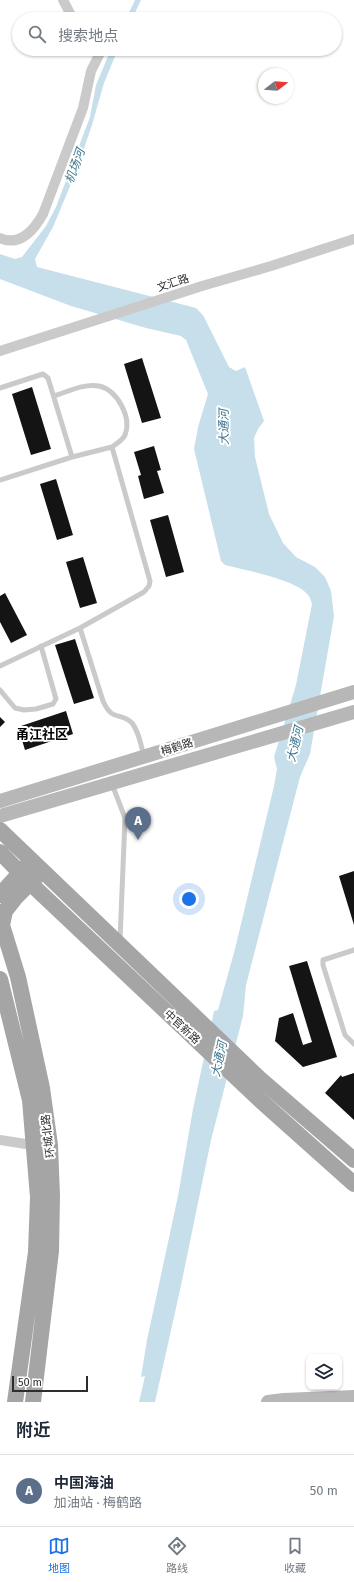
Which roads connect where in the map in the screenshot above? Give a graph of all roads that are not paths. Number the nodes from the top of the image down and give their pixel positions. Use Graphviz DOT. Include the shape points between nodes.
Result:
graph roads {
  1 [pos="63,0"];
  2 [pos="69,12"];
  3 [pos="98,56"];
  4 [pos="0,238"];
  5 [pos="354,239"];
  6 [pos="0,351"];
  7 [pos="0,388"];
  8 [pos="54,396"];
  9 [pos="112,447"];
  10 [pos="72,457"];
  11 [pos="0,480"];
  12 [pos="80,628"];
  13 [pos="41,646"];
  14 [pos="0,666"];
  15 [pos="0,690"];
  16 [pos="354,692"];
  17 [pos="354,712"];
  18 [pos="144,757"];
  19 [pos="111,783"];
  20 [pos="0,801"];
  21 [pos="0,816"];
  22 [pos="0,830"];
  23 [pos="0,852"];
  24 [pos="37,865"];
  25 [pos="25,878"];
  26 [pos="0,895"];
  27 [pos="119,945"];
  28 [pos="354,950"];
  29 [pos="0,979"];
  30 [pos="354,1044"];
  31 [pos="0,1140"];
  32 [pos="34,1146"];
  33 [pos="50,1146"];
  34 [pos="354,1160"];
  35 [pos="354,1184"];
  36 [pos="354,1397"];
  37 [pos="15,1402"];
  38 [pos="33,1402"];
  39 [pos="268,1402"];
  1 -- 2 [label="street"];
  3 -- 4 [label="street" via="91,71 83,108 43,214 30,234 18,240 5,241"];
  5 -- 6 [label="street, 文汇路"];
  7 -- 8 [label="lane" via="44,374"];
  8 -- 9 [label="lane" via="88,386 110,390 118,400 127,423 125,436"];
  8 -- 10 [label="lane"];
  9 -- 10 [label="lane"];
  9 -- 12 [label="lane" via="150,581 144,592"];
  10 -- 11 [label="lane"];
  12 -- 13 [label="lane"];
  12 -- 18 [label="lane" via="107,710 131,723 136,730"];
  13 -- 14 [label="lane"];
  13 -- 15 [label="lane" via="56,699 53,704 36,709 15,708"];
  16 -- 18 [label="street, 梅鹤路"];
  17 -- 19 [label="street, 梅鹤路"];
  18 -- 20 [label="street, 梅鹤路"];
  19 -- 21 [label="street, 梅鹤路"];
  19 -- 27 [label="lane" via="125,818"];
  22 -- 24 [label="main road"];
  23 -- 25 [label="main road"];
  24 -- 25 [label="main road, 环城北路"];
  24 -- 27 [label="main road, 中官新路"];
  25 -- 26 [label="main road, 环城北路"];
  25 -- 33 [label="main road, 环城北路" via="16,897 5,911 2,924 18,977 42,1088"];
  25 -- 35 [label="main road, 中官新路" via="261,1102"];
  27 -- 34 [label="main road, 中官新路" via="259,1078"];
  28 -- 30 [label="lane" via="323,960 345,1036"];
  29 -- 32 [label="main road, 环城北路" via="30,1100"];
  31 -- 32 [label="street"];
  32 -- 33 [label="street"];
  32 -- 37 [label="main road, 环城北路" via="38,1197 36,1252"];
  33 -- 38 [label="main road, 环城北路" via="51,1251"];
  36 -- 39 [label="street"];
}
